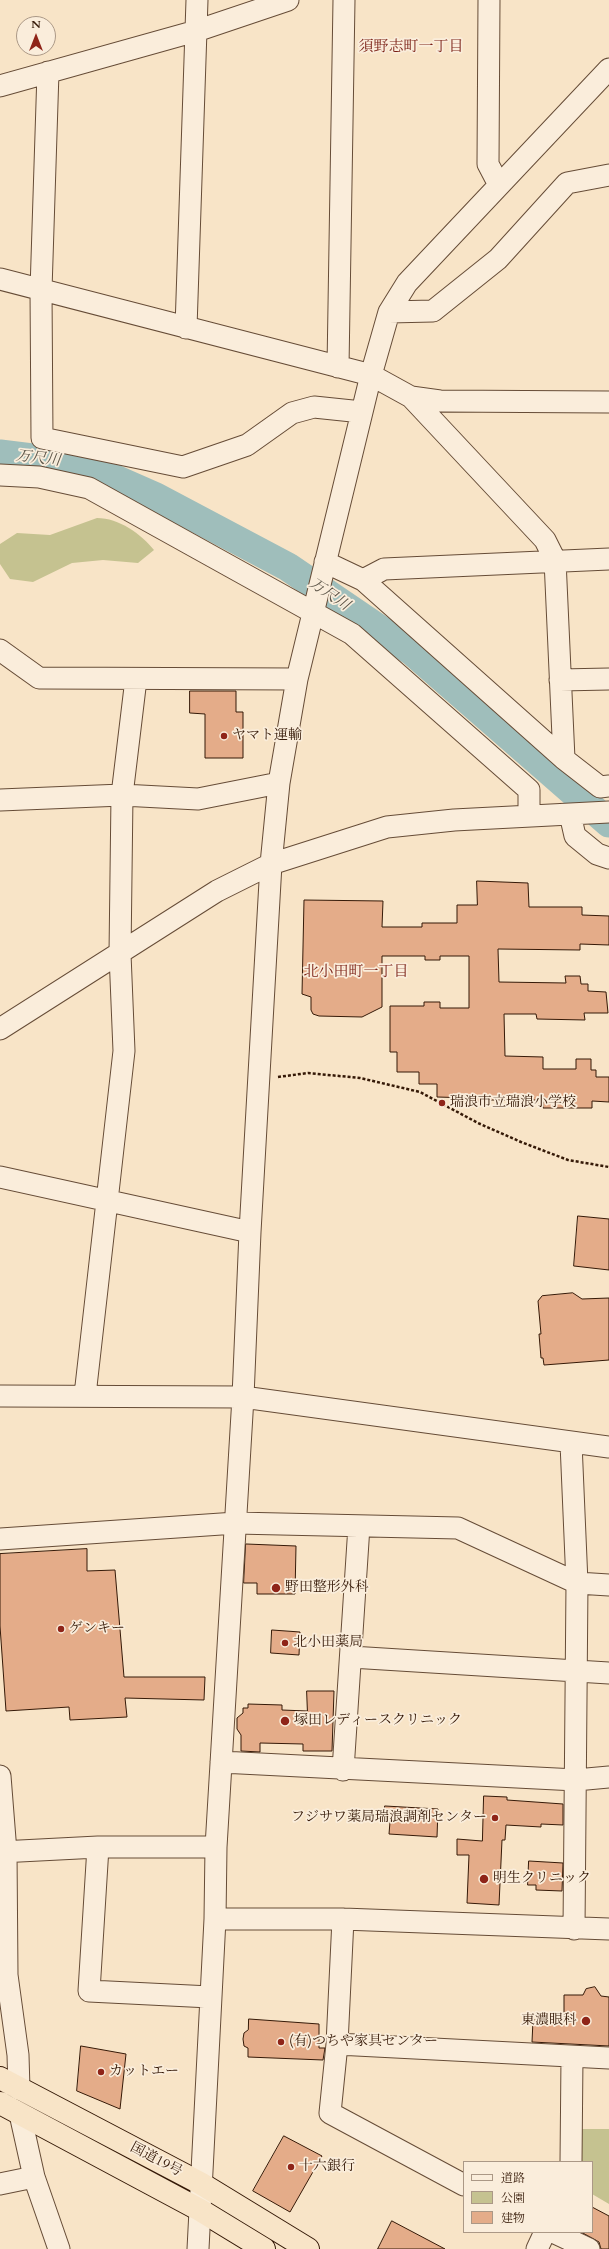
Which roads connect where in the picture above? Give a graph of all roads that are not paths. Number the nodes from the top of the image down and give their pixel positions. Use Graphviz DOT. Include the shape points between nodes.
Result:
graph roads {
  1 [pos="197,0"];
  2 [pos="288,0"];
  3 [pos="344,0"];
  4 [pos="489,0"];
  5 [pos="196,31"];
  6 [pos="609,70"];
  7 [pos="48,72"];
  8 [pos="0,86"];
  9 [pos="609,175"];
  10 [pos="499,185"];
  11 [pos="0,279"];
  12 [pos="41,290"];
  13 [pos="389,312"];
  14 [pos="186,328"];
  15 [pos="338,367"];
  16 [pos="371,375"];
  17 [pos="411,397"];
  18 [pos="609,402"];
  19 [pos="362,412"];
  20 [pos="0,475"];
  21 [pos="609,559"];
  22 [pos="555,560"];
  23 [pos="325,562"];
  24 [pos="363,580"];
  25 [pos="313,612"];
  26 [pos="0,650"];
  27 [pos="136,678"];
  28 [pos="297,679"];
  29 [pos="609,679"];
  30 [pos="560,680"];
  31 [pos="564,759"];
  32 [pos="279,782"];
  33 [pos="609,786"];
  34 [pos="122,795"];
  35 [pos="0,800"];
  36 [pos="609,812"];
  37 [pos="570,814"];
  38 [pos="530,816"];
  39 [pos="609,858"];
  40 [pos="271,864"];
  41 [pos="120,954"];
  42 [pos="0,1029"];
  43 [pos="0,1177"];
  44 [pos="106,1201"];
  45 [pos="250,1232"];
  46 [pos="85,1395"];
  47 [pos="0,1396"];
  48 [pos="243,1397"];
  49 [pos="571,1444"];
  50 [pos="609,1447"];
  51 [pos="236,1523"];
  52 [pos="360,1526"];
  53 [pos="0,1539"];
  54 [pos="577,1583"];
  55 [pos="609,1585"];
  56 [pos="351,1657"];
  57 [pos="576,1671"];
  58 [pos="609,1674"];
  59 [pos="221,1762"];
  60 [pos="343,1770"];
  61 [pos="0,1776"];
  62 [pos="609,1777"];
  63 [pos="576,1780"];
  64 [pos="98,1847"];
  65 [pos="216,1847"];
  66 [pos="3,1852"];
  67 [pos="215,1919"];
  68 [pos="343,1919"];
  69 [pos="574,1929"];
  70 [pos="609,1929"];
  71 [pos="210,1997"];
  72 [pos="337,2044"];
  73 [pos="572,2057"];
  74 [pos="609,2058"];
  75 [pos="0,2078"];
  76 [pos="19,2089"];
  77 [pos="0,2103"];
  78 [pos="20,2114"];
  79 [pos="571,2161"];
  80 [pos="34,2177"];
  81 [pos="200,2183"];
  82 [pos="0,2184"];
  83 [pos="463,2184"];
  84 [pos="200,2210"];
  85 [pos="545,2233"];
  86 [pos="554,2233"];
  87 [pos="59,2249"];
  88 [pos="198,2249"];
  89 [pos="264,2249"];
  90 [pos="308,2249"];
  91 [pos="537,2249"];
  92 [pos="589,2249"];
  1 -- 5 [label="street"];
  2 -- 5 [label="street"];
  3 -- 15 [label="street"];
  4 -- 10 [label="street" via="488,164"];
  5 -- 7 [label="street"];
  5 -- 14 [label="street"];
  6 -- 10 [label="street"];
  7 -- 8 [label="street"];
  7 -- 12 [label="street"];
  9 -- 13 [label="street" via="567,183 498,259 433,311"];
  10 -- 13 [label="street" via="406,283"];
  11 -- 12 [label="street"];
  12 -- 14 [label="street"];
  12 -- 19 [label="street" via="42,438 183,467 246,445 292,412 314,407"];
  13 -- 16 [label="street"];
  14 -- 15 [label="street"];
  15 -- 16 [label="street"];
  16 -- 17 [label="street"];
  16 -- 19 [label="street"];
  17 -- 18 [label="street" via="440,401"];
  17 -- 22 [label="street" via="545,540"];
  19 -- 23 [label="street"];
  20 -- 25 [label="street" via="39,477 89,488"];
  21 -- 22 [label="street"];
  22 -- 24 [label="street" via="384,569"];
  22 -- 30 [label="street"];
  23 -- 24 [label="street"];
  23 -- 25 [label="street"];
  24 -- 31 [label="street"];
  25 -- 28 [label="street"];
  25 -- 38 [label="street" via="352,634 529,790"];
  26 -- 27 [label="street" via="39,678"];
  27 -- 28 [label="street"];
  27 -- 34 [label="street"];
  28 -- 32 [label="street"];
  29 -- 30 [label="street"];
  30 -- 31 [label="street"];
  31 -- 33 [label="street" via="600,787"];
  32 -- 34 [label="street" via="198,799"];
  32 -- 40 [label="street"];
  34 -- 35 [label="street"];
  34 -- 41 [label="street"];
  36 -- 37 [label="street"];
  37 -- 38 [label="street"];
  37 -- 39 [label="street" via="575,836 597,854"];
  38 -- 40 [label="street" via="387,827"];
  40 -- 41 [label="street" via="218,891"];
  40 -- 45 [label="street"];
  41 -- 42 [label="street"];
  41 -- 44 [label="street" via="124,1051"];
  43 -- 44 [label="street"];
  44 -- 45 [label="street"];
  44 -- 46 [label="street"];
  45 -- 48 [label="street"];
  46 -- 47 [label="street"];
  46 -- 48 [label="street"];
  48 -- 49 [label="street"];
  48 -- 51 [label="street"];
  49 -- 50 [label="street"];
  49 -- 54 [label="street"];
  51 -- 52 [label="street"];
  51 -- 53 [label="street"];
  51 -- 59 [label="street"];
  52 -- 54 [label="street" via="458,1528"];
  52 -- 56 [label="street"];
  54 -- 55 [label="street"];
  54 -- 57 [label="street"];
  56 -- 57 [label="street"];
  56 -- 60 [label="street"];
  57 -- 58 [label="street"];
  57 -- 63 [label="street"];
  59 -- 60 [label="street"];
  59 -- 65 [label="street"];
  60 -- 63 [label="street"];
  61 -- 66 [label="street"];
  62 -- 63 [label="street"];
  63 -- 69 [label="street"];
  64 -- 65 [label="street"];
  64 -- 66 [label="street"];
  64 -- 71 [label="street" via="89,1992"];
  65 -- 67 [label="street"];
  66 -- 76 [label="street" via="7,1975 18,2055"];
  67 -- 68 [label="street"];
  67 -- 71 [label="street"];
  68 -- 69 [label="street"];
  68 -- 72 [label="street"];
  69 -- 70 [label="street"];
  71 -- 81 [label="street"];
  72 -- 73 [label="street"];
  72 -- 83 [label="street" via="330,2113"];
  73 -- 74 [label="street"];
  73 -- 79 [label="street"];
  75 -- 76 [label="highway, 国道19号"];
  76 -- 81 [label="highway, 国道19号"];
  77 -- 78 [label="highway, 国道19号"];
  78 -- 80 [label="street"];
  78 -- 84 [label="highway, 国道19号"];
  80 -- 82 [label="street"];
  80 -- 87 [label="street"];
  81 -- 84 [label="street"];
  81 -- 90 [label="highway, 国道19号"];
  84 -- 88 [label="street"];
  84 -- 89 [label="highway, 国道19号"];
  85 -- 91 [label="street"];
  86 -- 92 [label="street"];
}
